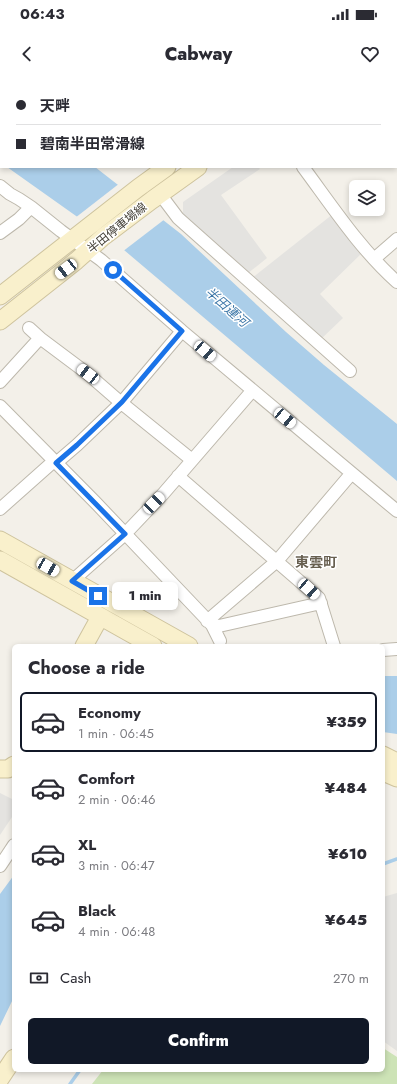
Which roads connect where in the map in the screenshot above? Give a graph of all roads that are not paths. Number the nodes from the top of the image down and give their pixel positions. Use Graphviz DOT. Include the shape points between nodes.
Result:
graph roads {
  1 [pos="167,168"];
  2 [pos="197,168"];
  3 [pos="304,168"];
  4 [pos="0,186"];
  5 [pos="156,197"];
  6 [pos="31,207"];
  7 [pos="0,233"];
  8 [pos="73,239"];
  9 [pos="397,239"];
  10 [pos="88,250"];
  11 [pos="374,259"];
  12 [pos="397,282"];
  13 [pos="0,296"];
  14 [pos="0,321"];
  15 [pos="29,328"];
  16 [pos="182,331"];
  17 [pos="40,338"];
  18 [pos="350,371"];
  19 [pos="0,382"];
  20 [pos="252,391"];
  21 [pos="122,402"];
  22 [pos="0,406"];
  23 [pos="192,460"];
  24 [pos="55,462"];
  25 [pos="351,474"];
  26 [pos="178,476"];
  27 [pos="0,509"];
  28 [pos="397,511"];
  29 [pos="125,534"];
  30 [pos="0,540"];
  31 [pos="0,560"];
  32 [pos="277,561"];
  33 [pos="72,581"];
  34 [pos="321,603"];
  35 [pos="100,617"];
  36 [pos="209,623"];
  37 [pos="220,641"];
  38 [pos="85,644"];
  39 [pos="149,644"];
  40 [pos="184,644"];
  41 [pos="333,644"];
  42 [pos="397,649"];
  43 [pos="385,650"];
  44 [pos="388,764"];
  45 [pos="12,766"];
  46 [pos="0,769"];
  47 [pos="397,778"];
  48 [pos="12,848"];
  49 [pos="0,866"];
  50 [pos="12,1061"];
  51 [pos="0,1079"];
  1 -- 8 [label="main road, 半田停車場線"];
  2 -- 5 [label="main road, 半田停車場線"];
  3 -- 11 [label="street"];
  4 -- 6 [label="street"];
  5 -- 10 [label="main road, 半田停車場線"];
  5 -- 18 [label="street"];
  6 -- 7 [label="street"];
  6 -- 8 [label="street"];
  8 -- 10 [label="street"];
  8 -- 13 [label="main road, 半田停車場線"];
  9 -- 11 [label="street"];
  10 -- 14 [label="main road, 半田停車場線"];
  10 -- 16 [label="street"];
  11 -- 12 [label="street"];
  15 -- 17 [label="street"];
  16 -- 20 [label="street"];
  16 -- 21 [label="street"];
  17 -- 19 [label="street"];
  17 -- 21 [label="street"];
  20 -- 23 [label="street"];
  20 -- 25 [label="street"];
  21 -- 23 [label="street"];
  21 -- 24 [label="street" via="77,445"];
  22 -- 24 [label="street"];
  23 -- 26 [label="street"];
  24 -- 27 [label="street"];
  24 -- 29 [label="street"];
  25 -- 28 [label="street"];
  25 -- 32 [label="street"];
  26 -- 29 [label="street"];
  26 -- 32 [label="street"];
  29 -- 33 [label="street"];
  29 -- 36 [label="street"];
  30 -- 33 [label="main road"];
  31 -- 35 [label="main road"];
  32 -- 34 [label="street" via="319,598"];
  32 -- 36 [label="street"];
  33 -- 40 [label="main road"];
  34 -- 36 [label="street" via="219,626"];
  34 -- 41 [label="street"];
  35 -- 38 [label="main road"];
  35 -- 39 [label="main road"];
  36 -- 37 [label="street"];
  42 -- 43 [label="street"];
  44 -- 47 [label="main road"];
  45 -- 46 [label="main road"];
  48 -- 49 [label="street"];
  50 -- 51 [label="main road"];
}
